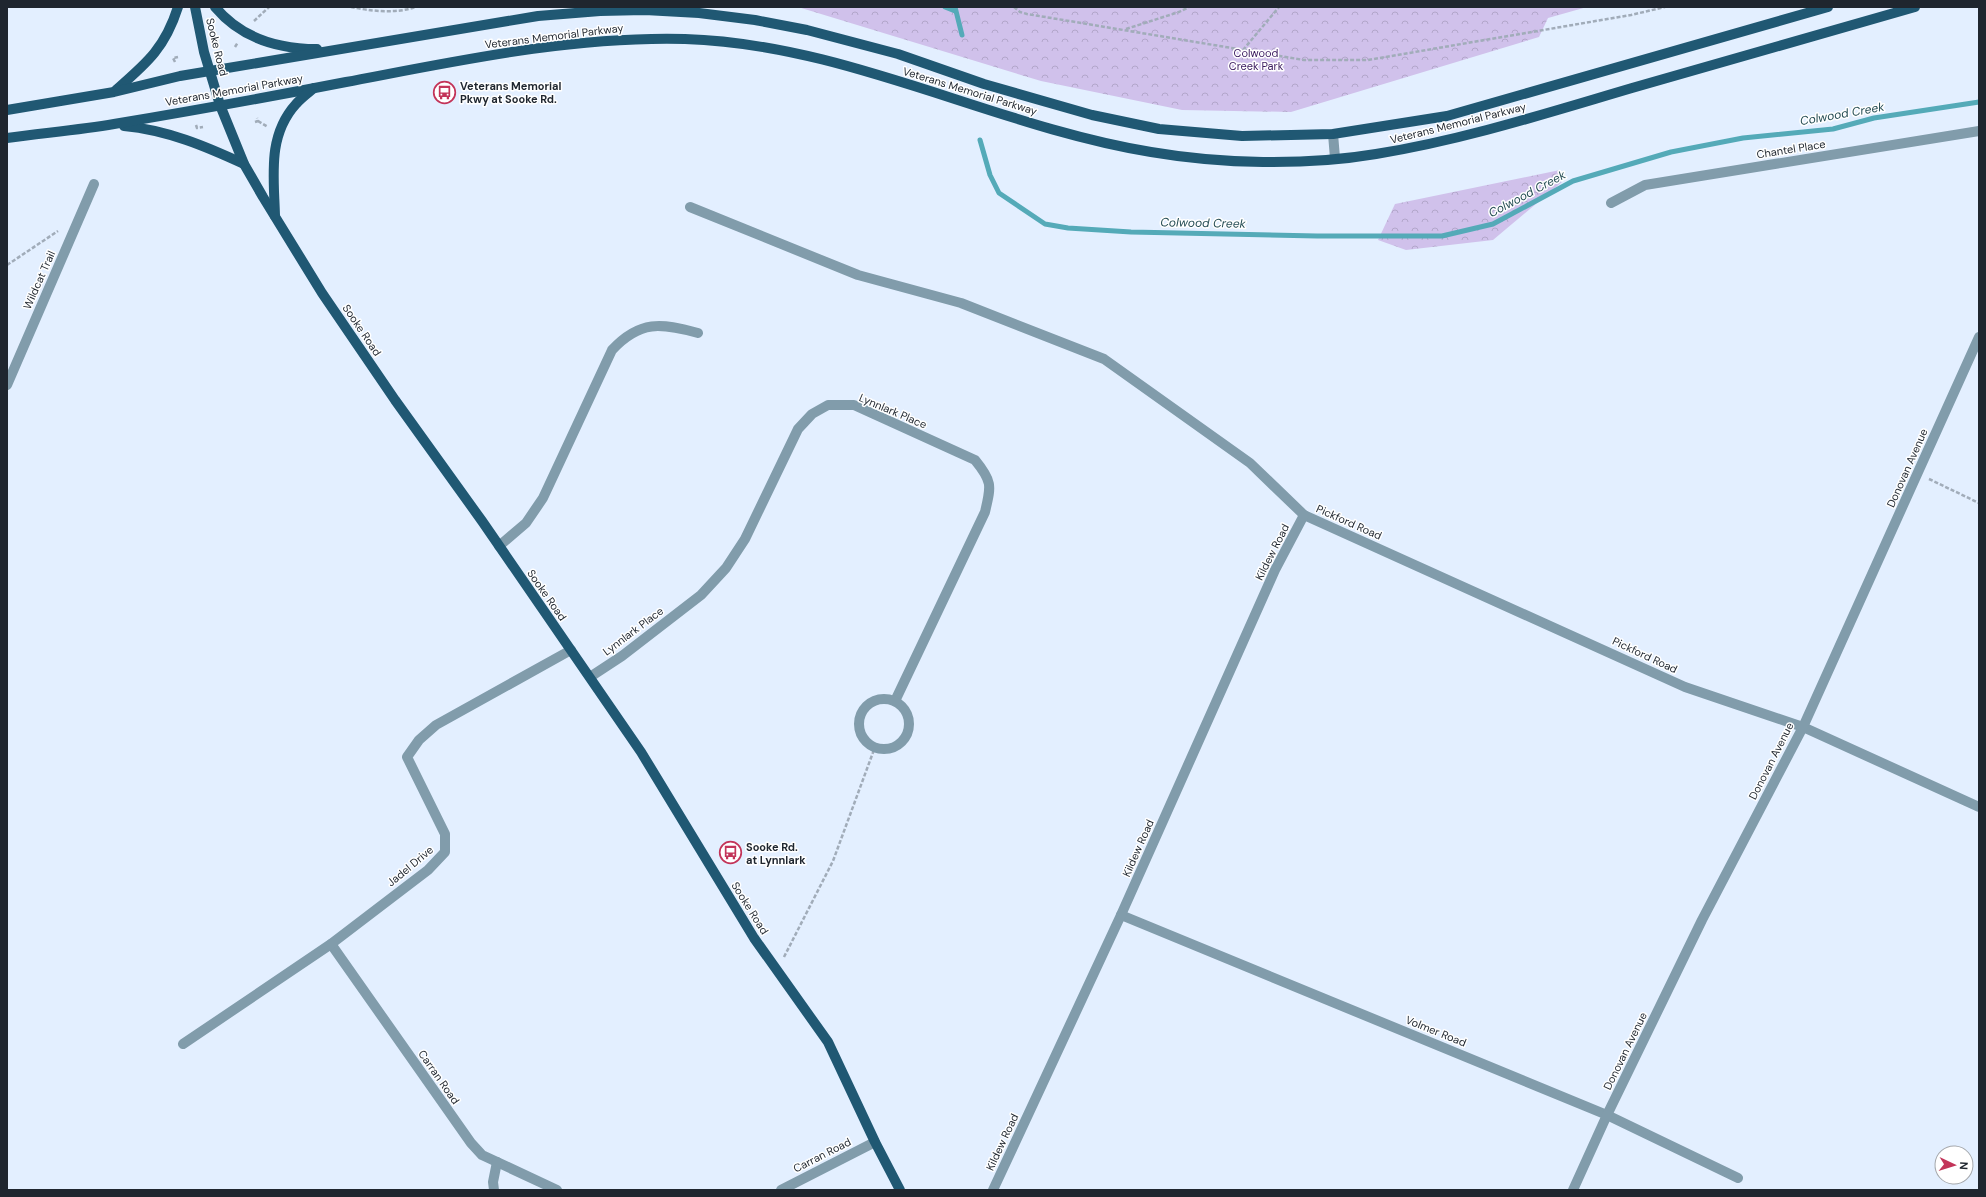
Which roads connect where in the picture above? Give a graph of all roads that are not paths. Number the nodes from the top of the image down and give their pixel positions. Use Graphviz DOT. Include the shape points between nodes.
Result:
graph roads {
  1 [pos="178,7"];
  2 [pos="195,7"];
  3 [pos="216,7"];
  4 [pos="1828,7"];
  5 [pos="1915,7"];
  6 [pos="340,49"];
  7 [pos="210,72"];
  8 [pos="314,88"];
  9 [pos="114,92"];
  10 [pos="220,105"];
  11 [pos="7,110"];
  12 [pos="112,125"];
  13 [pos="1979,131"];
  14 [pos="1333,134"];
  15 [pos="7,138"];
  16 [pos="1335,158"];
  17 [pos="244,164"];
  18 [pos="94,184"];
  19 [pos="1611,203"];
  20 [pos="690,207"];
  21 [pos="275,217"];
  22 [pos="698,333"];
  23 [pos="1979,338"];
  24 [pos="7,386"];
  25 [pos="1304,515"];
  26 [pos="499,546"];
  27 [pos="571,650"];
  28 [pos="590,677"];
  29 [pos="895,701"];
  30 [pos="1803,727"];
  31 [pos="1979,807"];
  32 [pos="1121,915"];
  33 [pos="331,944"];
  34 [pos="183,1044"];
  35 [pos="1607,1115"];
  36 [pos="874,1142"];
  37 [pos="497,1162"];
  38 [pos="1738,1178"];
  39 [pos="494,1190"];
  40 [pos="558,1190"];
  41 [pos="781,1190"];
  42 [pos="900,1190"];
  43 [pos="993,1190"];
  44 [pos="1573,1190"];
  1 -- 9 [label="main road" via="168,34 159,48 148,62"];
  2 -- 7 [label="main road, Sooke Road"];
  3 -- 6 [label="main road" via="231,24 266,42 300,48"];
  4 -- 14 [label="main road, Veterans Memorial Parkway" via="1447,116"];
  5 -- 16 [label="main road, Veterans Memorial Parkway" via="1515,122 1430,144 1370,155"];
  6 -- 7 [label="main road, Veterans Memorial Parkway"];
  6 -- 14 [label="main road, Veterans Memorial Parkway" via="538,16 645,10 700,13 755,20 815,32 898,54 984,84 1092,115 1159,129 1242,136"];
  7 -- 9 [label="main road, Veterans Memorial Parkway" via="180,76"];
  7 -- 10 [label="main road, Sooke Road"];
  8 -- 10 [label="main road, Veterans Memorial Parkway"];
  8 -- 16 [label="main road, Veterans Memorial Parkway" via="458,61 579,44 634,39 687,39 748,44 827,60 1089,140 1154,153 1226,161"];
  8 -- 21 [label="main road" via="295,104 277,138 273,158"];
  9 -- 11 [label="main road, Veterans Memorial Parkway"];
  10 -- 12 [label="main road, Veterans Memorial Parkway"];
  10 -- 17 [label="main road, Sooke Road"];
  12 -- 15 [label="main road, Veterans Memorial Parkway"];
  12 -- 17 [label="main road" via="145,128 169,134 205,146"];
  13 -- 19 [label="street, Chantel Place" via="1645,185"];
  14 -- 16 [label="street"];
  17 -- 21 [label="main road, Sooke Road"];
  18 -- 24 [label="street, Wildcat Trail"];
  20 -- 25 [label="street, Pickford Road" via="858,275 961,304 1104,359 1250,463"];
  21 -- 26 [label="main road, Sooke Road" via="344,325"];
  22 -- 26 [label="street" via="664,326 650,326 631,332 623,338 612,350 540,503 526,523"];
  23 -- 30 [label="street, Donovan Avenue"];
  25 -- 30 [label="street, Pickford Road" via="1685,687"];
  25 -- 32 [label="street, Kildew Road" via="1275,570"];
  26 -- 27 [label="main road, Sooke Road"];
  27 -- 28 [label="main road, Sooke Road"];
  27 -- 33 [label="street, Jadel Drive" via="436,725 419,740 406,757 445,834 445,852 428,870"];
  28 -- 29 [label="street, Lynnlark Place" via="622,656 701,595 726,568 744,539 798,428 812,414 828,405 854,406 975,460 988,476 990,490 985,512"];
  28 -- 36 [label="main road, Sooke Road" via="641,752 754,938 828,1042"];
  29 -- 29 [label="street" via="904,708 909,717 909,728 905,738 897,746 886,749 876,747 866,741 860,731 860,719 864,709 873,701 884,698"];
  30 -- 31 [label="street, Pickford Road"];
  30 -- 35 [label="street, Donovan Avenue" via="1702,920"];
  32 -- 35 [label="street, Volmer Road"];
  32 -- 43 [label="street, Kildew Road"];
  33 -- 34 [label="street, Jadel Drive"];
  33 -- 37 [label="street, Carran Road" via="471,1143 482,1155"];
  35 -- 38 [label="street, Volmer Road"];
  35 -- 44 [label="street, Donovan Avenue"];
  36 -- 41 [label="street, Carran Road"];
  36 -- 42 [label="main road, Sooke Road"];
  37 -- 39 [label="street"];
  37 -- 40 [label="street, Carran Road"];
}
